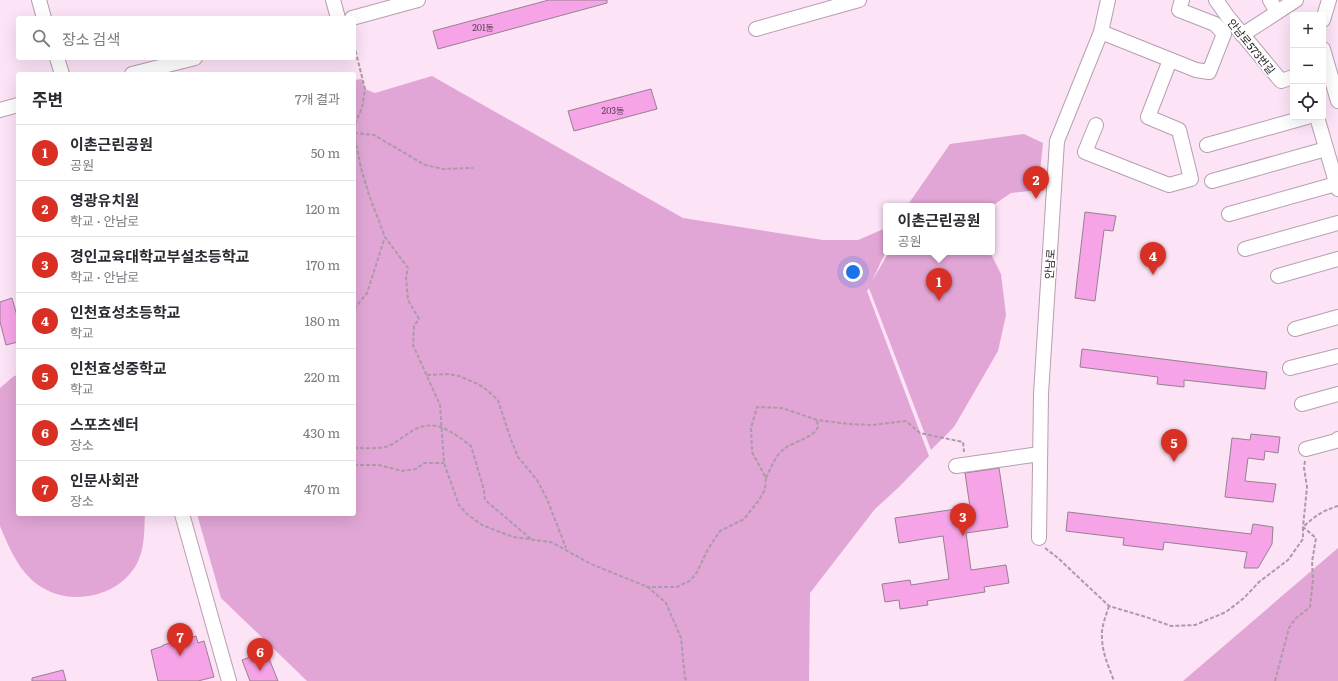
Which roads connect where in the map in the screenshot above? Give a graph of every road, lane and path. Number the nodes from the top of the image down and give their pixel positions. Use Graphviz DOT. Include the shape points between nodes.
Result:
graph roads {
  1 [pos="39,0"];
  2 [pos="333,0"];
  3 [pos="418,0"];
  4 [pos="859,0"];
  5 [pos="1108,0"];
  6 [pos="1182,0"];
  7 [pos="1216,0"];
  8 [pos="1270,0"];
  9 [pos="1296,0"];
  10 [pos="1329,0"];
  11 [pos="1277,12"];
  12 [pos="1325,12"];
  13 [pos="43,16"];
  14 [pos="337,16"];
  15 [pos="356,17"];
  16 [pos="756,29"];
  17 [pos="1102,32"];
  18 [pos="1242,34"];
  19 [pos="356,53"];
  20 [pos="1326,59"];
  21 [pos="58,60"];
  22 [pos="187,60"];
  23 [pos="1170,60"];
  24 [pos="61,72"];
  25 [pos="140,72"];
  26 [pos="1290,78"];
  27 [pos="1338,100"];
  28 [pos="16,106"];
  29 [pos="0,110"];
  30 [pos="1296,120"];
  31 [pos="1318,120"];
  32 [pos="356,122"];
  33 [pos="1096,125"];
  34 [pos="356,133"];
  35 [pos="356,143"];
  36 [pos="1207,145"];
  37 [pos="1326,149"];
  38 [pos="473,168"];
  39 [pos="1212,181"];
  40 [pos="1337,186"];
  41 [pos="1229,214"];
  42 [pos="1338,223"];
  43 [pos="385,237"];
  44 [pos="1245,249"];
  45 [pos="1338,259"];
  46 [pos="1278,276"];
  47 [pos="356,307"];
  48 [pos="1338,317"];
  49 [pos="1295,329"];
  50 [pos="1338,356"];
  51 [pos="1290,368"];
  52 [pos="427,375"];
  53 [pos="1338,394"];
  54 [pos="1302,404"];
  55 [pos="817,420"];
  56 [pos="441,426"];
  57 [pos="1338,439"];
  58 [pos="356,448"];
  59 [pos="1306,449"];
  60 [pos="1040,454"];
  61 [pos="444,463"];
  62 [pos="356,465"];
  63 [pos="960,465"];
  64 [pos="766,478"];
  65 [pos="1338,506"];
  66 [pos="183,516"];
  67 [pos="1304,527"];
  68 [pos="1039,538"];
  69 [pos="532,540"];
  70 [pos="567,549"];
  71 [pos="645,586"];
  72 [pos="1109,606"];
  73 [pos="229,681"];
  74 [pos="687,681"];
  75 [pos="1114,681"];
  76 [pos="1275,681"];
  1 -- 13 [label="street"];
  2 -- 14 [label="street"];
  3 -- 15 [label="street"];
  4 -- 16 [label="street"];
  5 -- 17 [label="street, 안남로"];
  6 -- 23 [label="street" via="1179,10 1215,24 1224,34 1209,72"];
  7 -- 18 [label="street, 안남로573번길"];
  8 -- 11 [label="street"];
  9 -- 11 [label="street"];
  10 -- 12 [label="street"];
  11 -- 18 [label="street"];
  17 -- 23 [label="street"];
  17 -- 60 [label="street, 안남로" via="1057,141 1041,394"];
  18 -- 26 [label="street, 안남로573번길" via="1280,81"];
  19 -- 32 [label="path" via="365,89 362,108"];
  20 -- 27 [label="street"];
  21 -- 24 [label="street"];
  22 -- 25 [label="street"];
  23 -- 33 [label="street" via="1148,117 1179,130 1191,179 1169,185 1085,152"];
  28 -- 29 [label="street"];
  30 -- 36 [label="street"];
  31 -- 37 [label="street"];
  34 -- 38 [label="path" via="374,135 425,165 443,169"];
  35 -- 43 [label="path" via="369,195"];
  37 -- 39 [label="street"];
  37 -- 40 [label="street"];
  40 -- 41 [label="street"];
  42 -- 44 [label="street"];
  43 -- 47 [label="path" via="367,293"];
  43 -- 52 [label="path" via="408,268 408,300 418,319 414,326 413,345"];
  45 -- 46 [label="street"];
  48 -- 49 [label="street"];
  50 -- 51 [label="street"];
  52 -- 56 [label="path" via="440,406"];
  52 -- 70 [label="path" via="459,376 478,384 498,400 518,457 537,480"];
  53 -- 54 [label="street"];
  55 -- 63 [label="path" via="872,425 906,420 920,432 963,442"];
  55 -- 64 [label="path" via="819,424 816,431 782,451 776,457"];
  55 -- 64 [label="path" via="782,408 757,407 751,428 752,452"];
  56 -- 58 [label="path" via="415,429 385,447"];
  56 -- 61 [label="path"];
  56 -- 69 [label="path" via="471,446 485,500"];
  57 -- 59 [label="street"];
  59 -- 67 [label="path"];
  60 -- 63 [label="street"];
  60 -- 68 [label="street, 안남로"];
  61 -- 62 [label="path" via="424,463 416,469 402,470 379,465"];
  61 -- 69 [label="path" via="459,505 467,514 482,526 513,537"];
  64 -- 71 [label="path" via="765,489 759,500 744,519 720,531 691,580 677,587"];
  65 -- 67 [label="path" via="1324,510"];
  66 -- 73 [label="street"];
  67 -- 72 [label="path" via="1303,539 1288,560 1226,612 1195,625 1171,626"];
  67 -- 76 [label="path" via="1316,538 1310,607 1295,619 1289,628"];
  68 -- 72 [label="path" via="1044,547"];
  69 -- 70 [label="path" via="551,542"];
  70 -- 71 [label="path" via="591,564"];
  71 -- 74 [label="path" via="666,603 681,638"];
  72 -- 75 [label="path" via="1102,637"];
}
